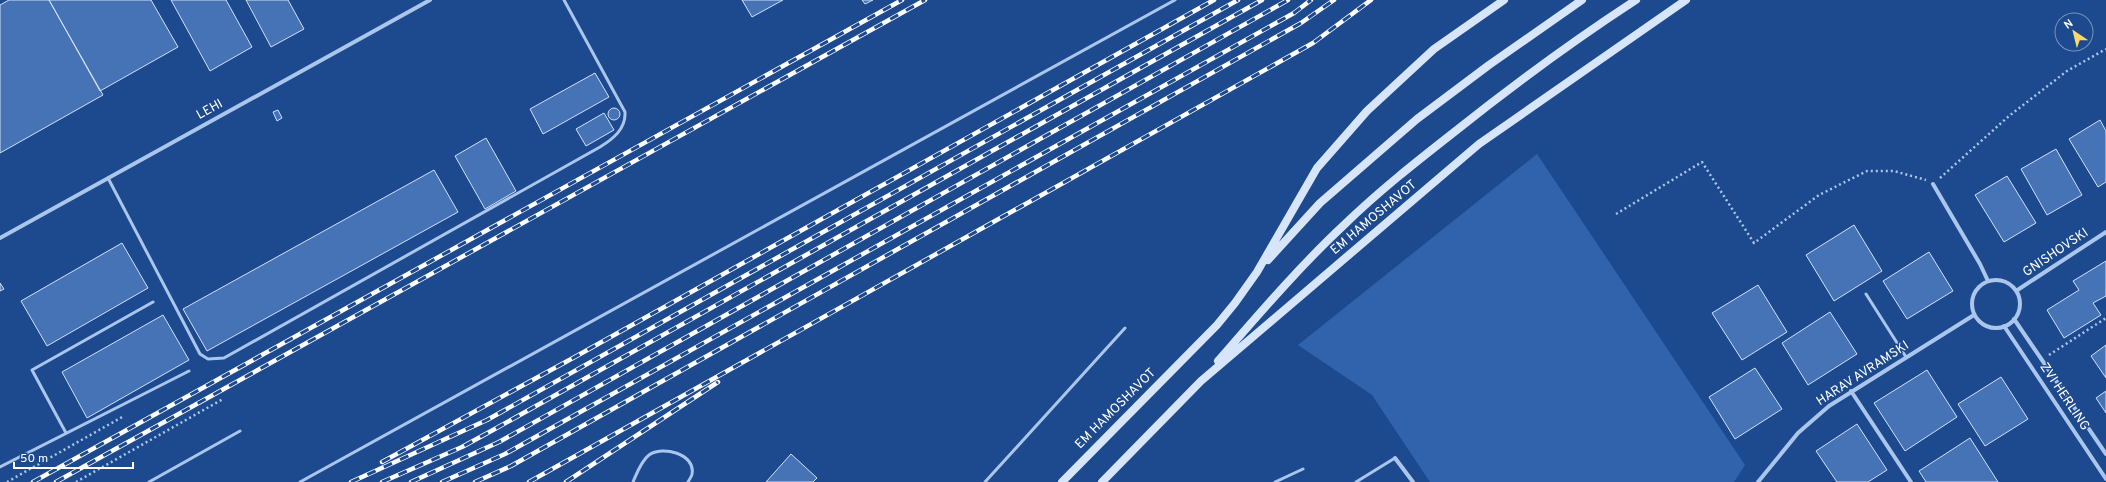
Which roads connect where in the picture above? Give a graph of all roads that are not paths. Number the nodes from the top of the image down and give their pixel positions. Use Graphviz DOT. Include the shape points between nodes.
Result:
graph roads {
  1 [pos="430,0"];
  2 [pos="564,0"];
  3 [pos="1175,0"];
  4 [pos="1504,0"];
  5 [pos="1582,0"];
  6 [pos="1636,0"];
  7 [pos="1686,0"];
  8 [pos="108,178"];
  9 [pos="1934,184"];
  10 [pos="2106,232"];
  11 [pos="0,238"];
  12 [pos="1258,272"];
  13 [pos="1988,281"];
  14 [pos="2016,291"];
  15 [pos="1866,294"];
  16 [pos="153,302"];
  17 [pos="1974,314"];
  18 [pos="2014,319"];
  19 [pos="2004,326"];
  20 [pos="1125,328"];
  21 [pos="1906,357"];
  22 [pos="188,371"];
  23 [pos="1201,381"];
  24 [pos="1851,391"];
  25 [pos="240,432"];
  26 [pos="66,433"];
  27 [pos="2106,454"];
  28 [pos="1395,458"];
  29 [pos="0,467"];
  30 [pos="1303,469"];
  31 [pos="2106,479"];
  32 [pos="149,482"];
  33 [pos="300,482"];
  34 [pos="633,482"];
  35 [pos="688,482"];
  36 [pos="985,482"];
  37 [pos="1062,482"];
  38 [pos="1102,482"];
  39 [pos="1275,482"];
  40 [pos="1356,482"];
  41 [pos="1413,482"];
  42 [pos="1758,482"];
  43 [pos="1911,482"];
  1 -- 8 [label="street, LEHI"];
  2 -- 8 [label="lane" via="625,112 621,130 600,147 224,358 208,359 200,354"];
  3 -- 33 [label="lane"];
  4 -- 12 [label="main road, EM HAMOSHAVOT" via="1434,49 1367,111 1317,168"];
  5 -- 12 [label="main road" via="1416,119 1320,203"];
  6 -- 23 [label="main road" via="1508,89 1357,213 1269,302"];
  7 -- 23 [label="main road, EM HAMOSHAVOT" via="1479,144"];
  8 -- 11 [label="street, LEHI"];
  9 -- 13 [label="street"];
  10 -- 14 [label="street, GNISHOVSKI"];
  12 -- 37 [label="main road, EM HAMOSHAVOT" via="1217,325"];
  13 -- 14 [label="street" via="2004,281"];
  13 -- 17 [label="street" via="1981,285 1972,299"];
  14 -- 18 [label="street" via="2020,305"];
  15 -- 21 [label="lane"];
  16 -- 26 [label="lane" via="32,370"];
  17 -- 19 [label="street" via="1984,325 1998,328"];
  17 -- 21 [label="street, HARAV AVRAMSKI"];
  18 -- 19 [label="street"];
  18 -- 27 [label="street, ZVI HERLING"];
  19 -- 31 [label="street, ZVI HERLING"];
  20 -- 36 [label="lane"];
  21 -- 24 [label="street, HARAV AVRAMSKI"];
  22 -- 26 [label="lane"];
  23 -- 38 [label="main road, EM HAMOSHAVOT"];
  24 -- 42 [label="street, HARAV AVRAMSKI" via="1798,433"];
  24 -- 43 [label="street"];
  25 -- 32 [label="lane"];
  26 -- 29 [label="lane"];
  28 -- 40 [label="lane"];
  28 -- 41 [label="street"];
  30 -- 39 [label="lane"];
  34 -- 35 [label="lane" via="648,456 658,450 672,451 683,456 691,464 692,473"];
}
